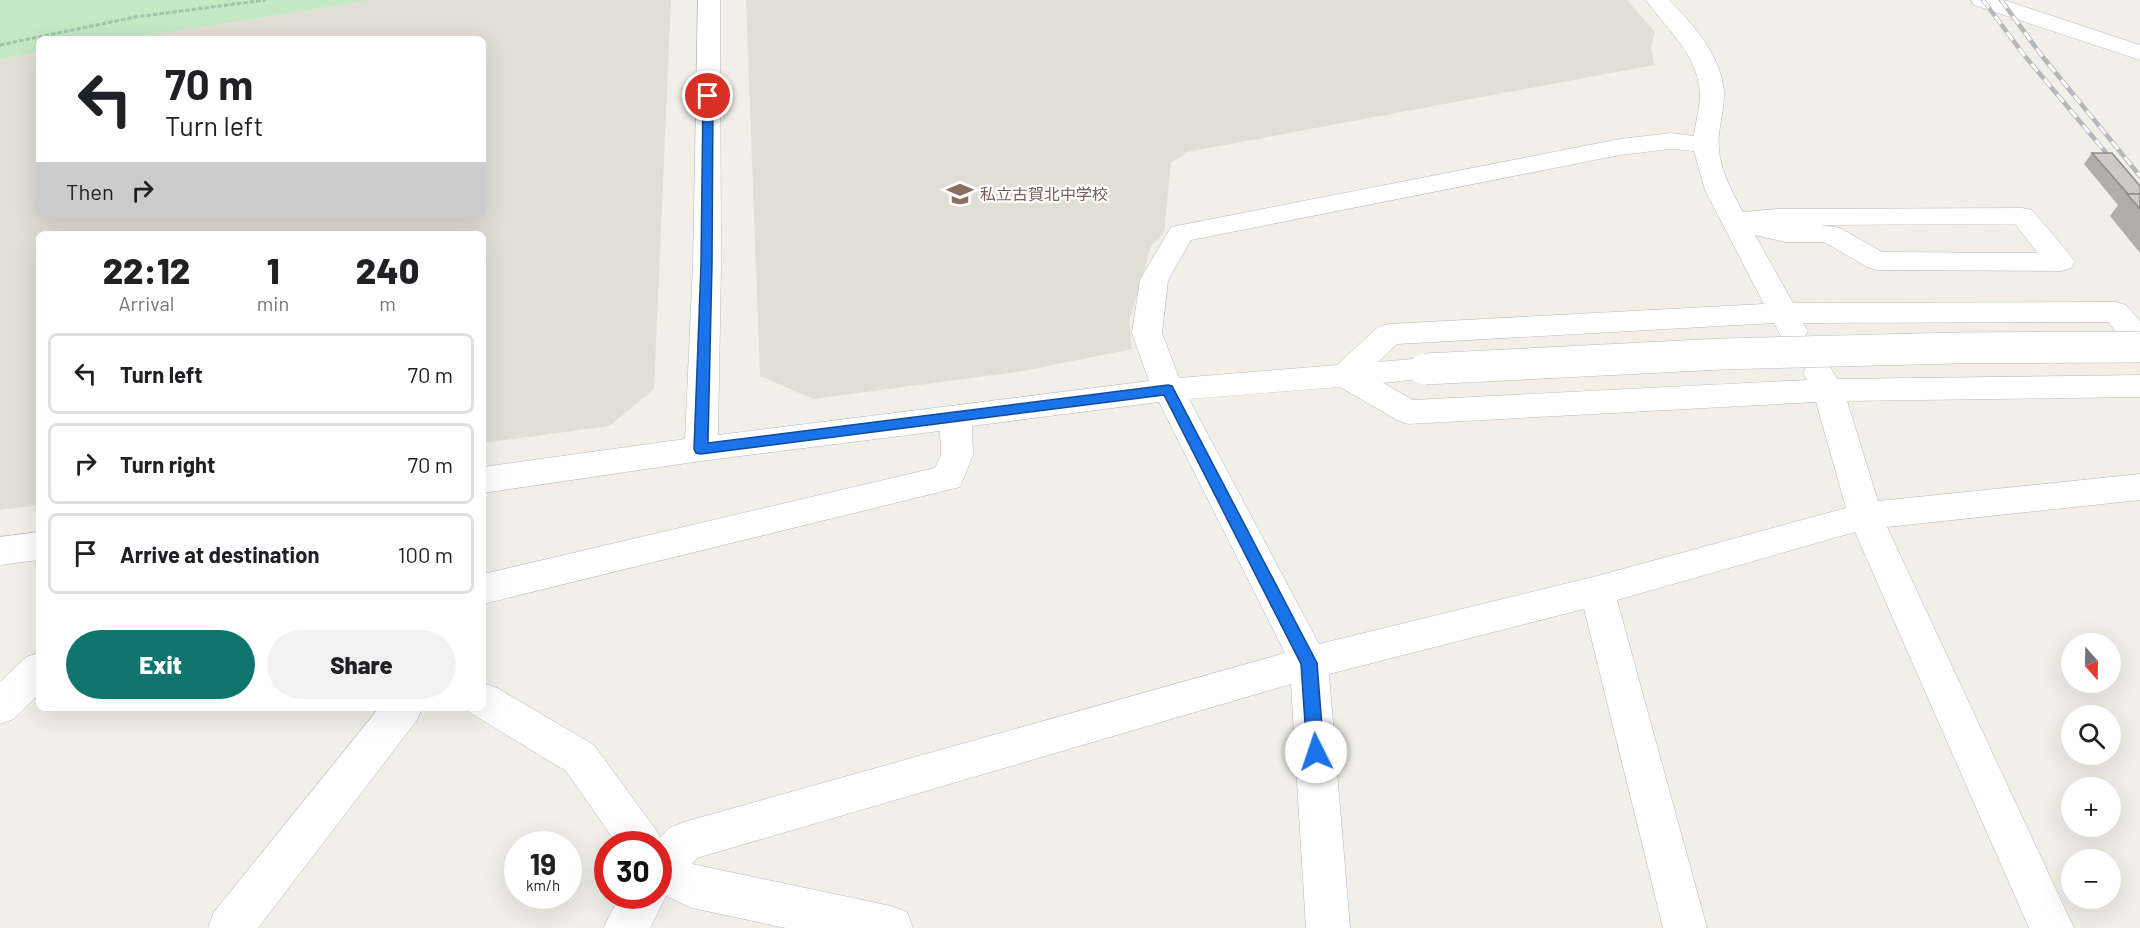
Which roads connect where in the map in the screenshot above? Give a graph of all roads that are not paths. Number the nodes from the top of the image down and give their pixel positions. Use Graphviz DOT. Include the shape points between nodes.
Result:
graph roads {
  1 [pos="709,0"];
  2 [pos="1656,0"];
  3 [pos="1982,0"];
  4 [pos="2039,0"];
  5 [pos="2056,24"];
  6 [pos="2140,40"];
  7 [pos="2115,45"];
  8 [pos="2140,53"];
  9 [pos="1706,145"];
  10 [pos="1734,221"];
  11 [pos="1783,314"];
  12 [pos="2140,340"];
  13 [pos="2140,347"];
  14 [pos="1345,376"];
  15 [pos="2140,386"];
  16 [pos="1168,390"];
  17 [pos="1828,390"];
  18 [pos="955,418"];
  19 [pos="701,449"];
  20 [pos="486,480"];
  21 [pos="2140,487"];
  22 [pos="1865,516"];
  23 [pos="36,546"];
  24 [pos="0,551"];
  25 [pos="486,588"];
  26 [pos="1597,591"];
  27 [pos="1309,663"];
  28 [pos="36,672"];
  29 [pos="486,702"];
  30 [pos="0,707"];
  31 [pos="401,711"];
  32 [pos="632,831"];
  33 [pos="672,855"];
  34 [pos="672,877"];
  35 [pos="636,909"];
  36 [pos="230,928"];
  37 [pos="625,928"];
  38 [pos="891,928"];
  39 [pos="1328,928"];
  40 [pos="1685,928"];
  41 [pos="2052,928"];
  1 -- 19 [label="street"];
  2 -- 9 [label="street" via="1688,36 1708,75 1712,97"];
  3 -- 5 [label="street"];
  4 -- 5 [label="street"];
  5 -- 7 [label="street"];
  6 -- 7 [label="street"];
  7 -- 8 [label="street"];
  9 -- 10 [label="street" via="1709,167"];
  9 -- 16 [label="street" via="1671,141 1620,147 1181,233 1154,280 1147,333"];
  10 -- 10 [label="street" via="1777,217 2022,216 2061,262 1877,261 1830,234 1785,233"];
  10 -- 11 [label="street"];
  11 -- 12 [label="street" via="2116,312"];
  11 -- 14 [label="street" via="1389,334"];
  11 -- 17 [label="street"];
  13 -- 14 [label="street, bridge" via="1722,354"];
  14 -- 16 [label="street"];
  14 -- 17 [label="street" via="1408,412"];
  15 -- 17 [label="street"];
  16 -- 18 [label="street"];
  16 -- 27 [label="street"];
  17 -- 22 [label="street"];
  18 -- 19 [label="street"];
  18 -- 25 [label="street" via="957,455 948,478"];
  19 -- 20 [label="street"];
  21 -- 22 [label="street"];
  22 -- 26 [label="street"];
  22 -- 41 [label="street"];
  23 -- 24 [label="street"];
  26 -- 27 [label="street"];
  26 -- 40 [label="street"];
  27 -- 33 [label="street" via="684,842"];
  27 -- 39 [label="street"];
  28 -- 30 [label="street"];
  29 -- 32 [label="street" via="580,758"];
  31 -- 36 [label="street"];
  34 -- 38 [label="street" via="692,887"];
  35 -- 37 [label="street"];
}
